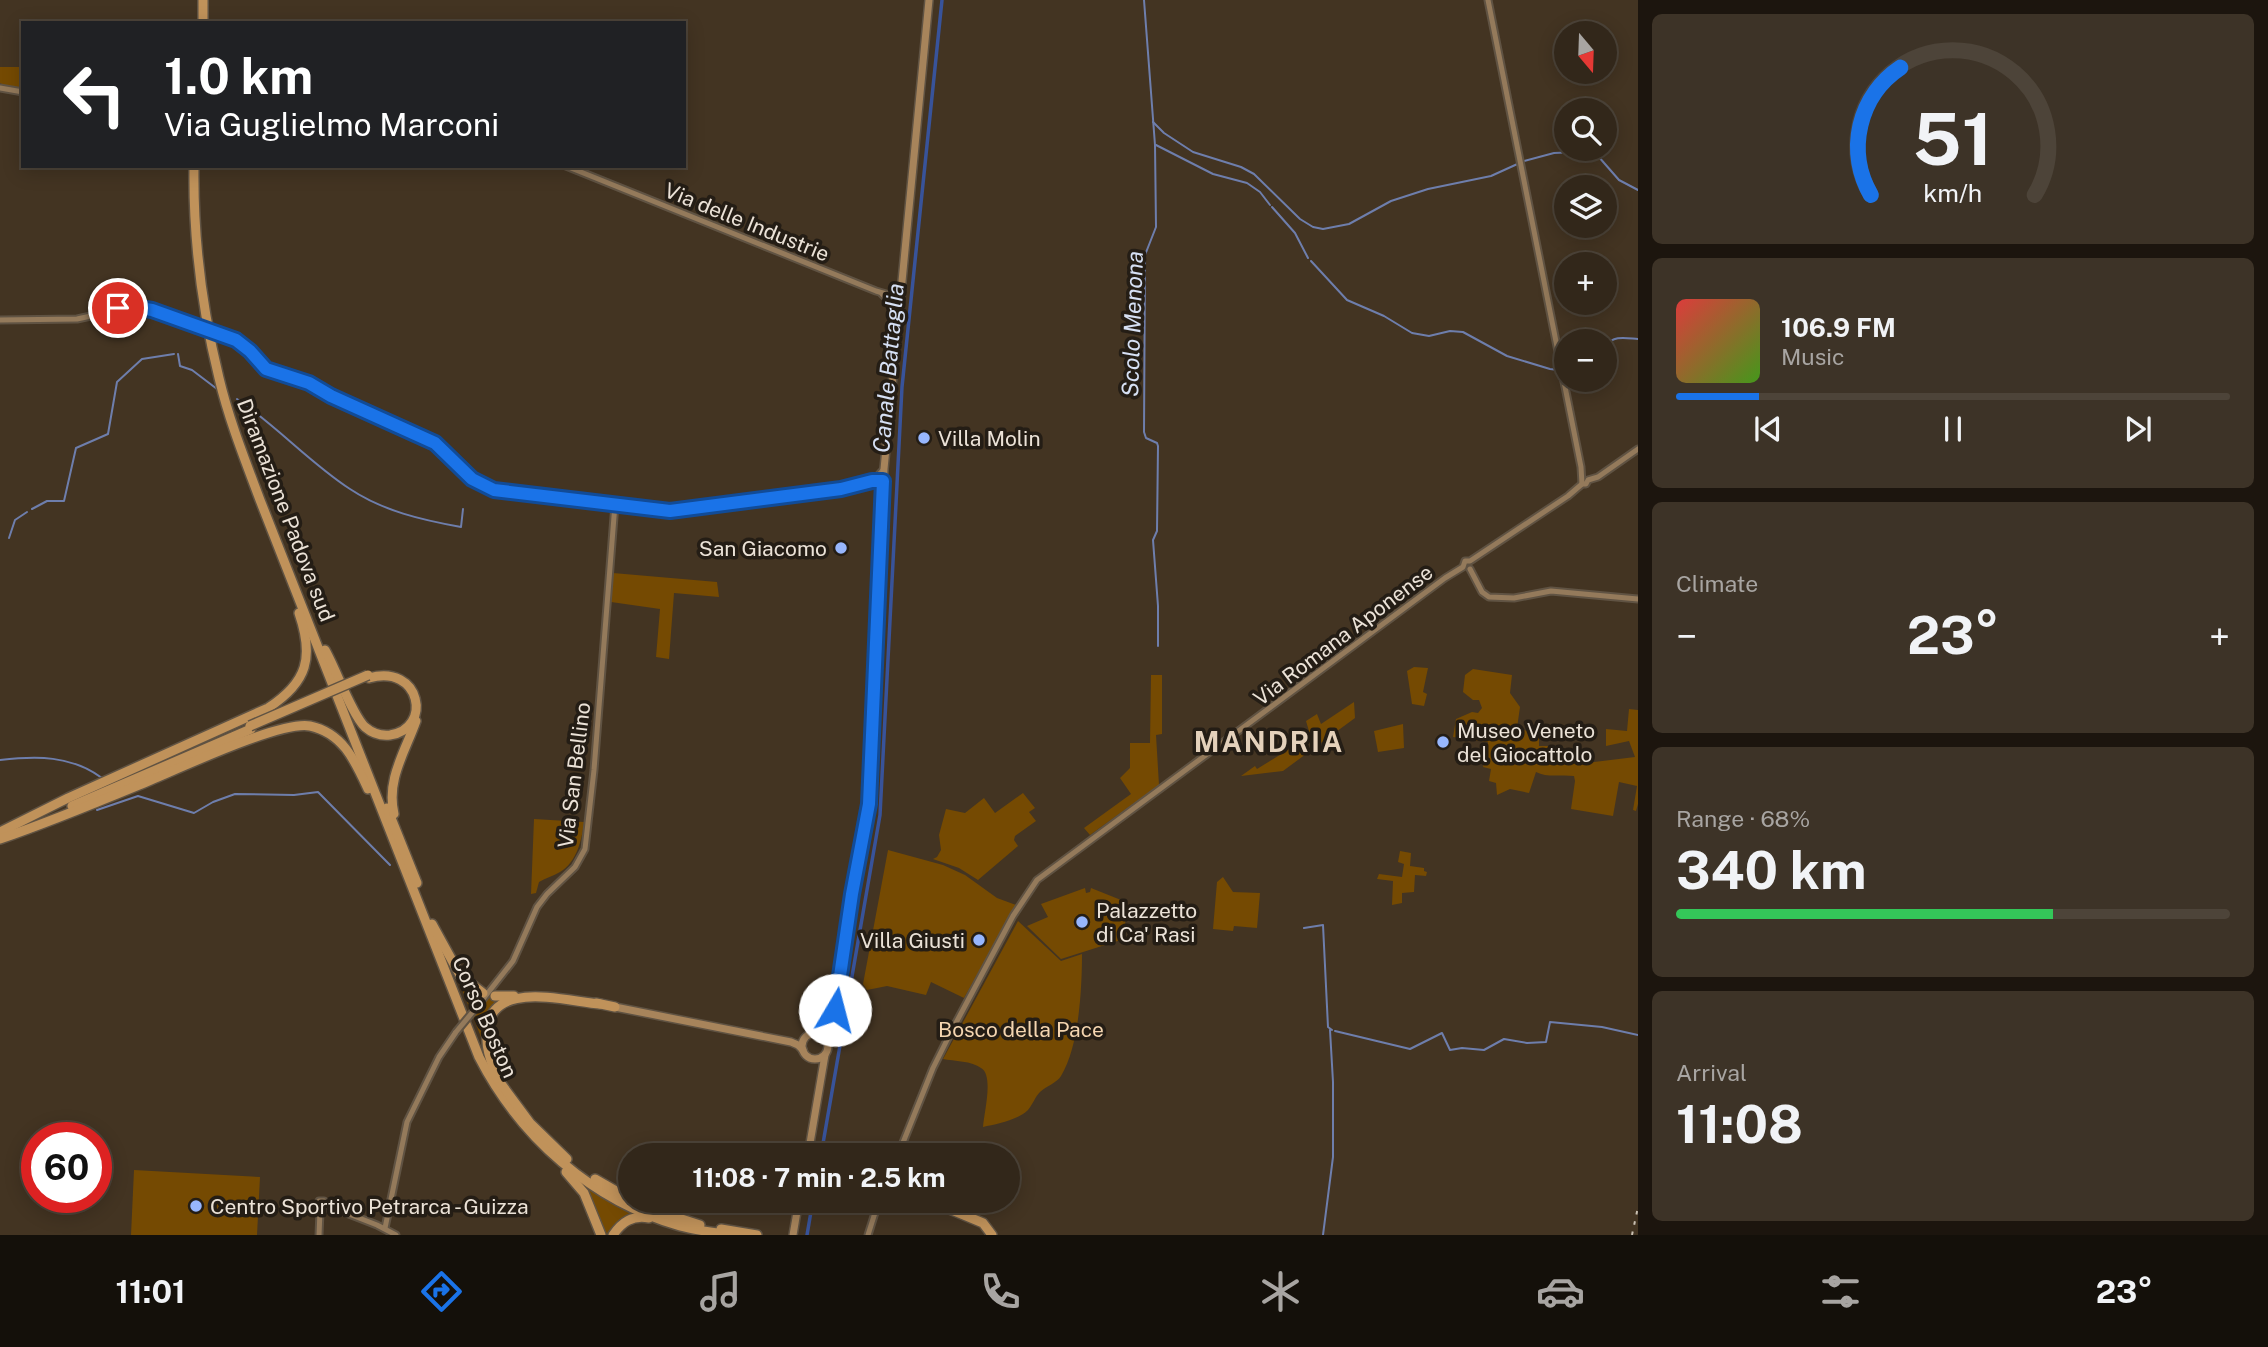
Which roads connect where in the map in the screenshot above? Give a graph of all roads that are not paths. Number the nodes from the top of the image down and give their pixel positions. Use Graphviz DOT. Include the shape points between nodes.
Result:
graph roads {
  1 [pos="198,0"];
  2 [pos="204,0"];
  3 [pos="929,0"];
  4 [pos="1488,0"];
  5 [pos="197,21"];
  6 [pos="203,21"];
  7 [pos="0,88"];
  8 [pos="21,92"];
  9 [pos="194,168"];
  10 [pos="200,168"];
  11 [pos="571,168"];
  12 [pos="876,291"];
  13 [pos="900,301"];
  14 [pos="890,302"];
  15 [pos="898,318"];
  16 [pos="0,320"];
  17 [pos="1638,449"];
  18 [pos="884,470"];
  19 [pos="1584,480"];
  20 [pos="883,482"];
  21 [pos="872,483"];
  22 [pos="882,494"];
  23 [pos="615,504"];
  24 [pos="274,536"];
  25 [pos="1467,568"];
  26 [pos="1638,599"];
  27 [pos="324,649"];
  28 [pos="369,677"];
  29 [pos="251,727"];
  30 [pos="0,832"];
  31 [pos="398,833"];
  32 [pos="0,839"];
  33 [pos="399,854"];
  34 [pos="432,924"];
  35 [pos="484,993"];
  36 [pos="495,996"];
  37 [pos="836,1000"];
  38 [pos="600,1004"];
  39 [pos="615,1007"];
  40 [pos="818,1033"];
  41 [pos="804,1039"];
  42 [pos="827,1040"];
  43 [pos="790,1042"];
  44 [pos="806,1054"];
  45 [pos="825,1055"];
  46 [pos="497,1078"];
  47 [pos="820,1083"];
  48 [pos="526,1130"];
  49 [pos="810,1143"];
  50 [pos="904,1143"];
  51 [pos="618,1192"];
  52 [pos="658,1213"];
  53 [pos="797,1213"];
  54 [pos="876,1213"];
  55 [pos="959,1213"];
  56 [pos="969,1213"];
  57 [pos="677,1222"];
  58 [pos="385,1228"];
  59 [pos="319,1235"];
  60 [pos="396,1235"];
  61 [pos="601,1235"];
  62 [pos="613,1235"];
  63 [pos="727,1235"];
  64 [pos="757,1235"];
  65 [pos="793,1235"];
  66 [pos="868,1235"];
  67 [pos="994,1235"];
  1 -- 5 [label="highway"];
  2 -- 6 [label="highway"];
  3 -- 13 [label="main road"];
  4 -- 19 [label="street"];
  7 -- 8 [label="street"];
  9 -- 24 [label="highway, Diramazione Padova sud" via="195,229 212,346 235,430"];
  10 -- 27 [label="highway, Diramazione Padova sud" via="206,282 225,379 264,497"];
  11 -- 12 [label="street, Via delle Industrie"];
  12 -- 13 [label="street, Via delle Industrie"];
  12 -- 14 [label="street, Via delle Industrie"];
  13 -- 14 [label="street, Via delle Industrie"];
  13 -- 15 [label="main road"];
  14 -- 15 [label="street, Via delle Industrie"];
  15 -- 18 [label="main road"];
  16 -- 23 [label="street, bridge" via="77,319 133,307 152,310 240,342 266,369 309,383 424,437 472,479 494,490"];
  17 -- 19 [label="street" via="1598,477"];
  18 -- 20 [label="main road"];
  18 -- 21 [label="street"];
  19 -- 25 [label="street" via="1568,496 1470,561"];
  20 -- 21 [label="street"];
  20 -- 22 [label="main road"];
  21 -- 22 [label="street"];
  21 -- 23 [label="street" via="680,510"];
  22 -- 37 [label="main road" via="869,804"];
  23 -- 58 [label="street, Via San Bellino, bridge" via="585,848 575,867 533,913 513,961 439,1057 407,1122"];
  24 -- 30 [label="highway" via="307,644 306,665 298,683 268,708"];
  24 -- 33 [label="highway, Diramazione Padova sud"];
  25 -- 26 [label="street" via="1486,596 1514,598 1551,591"];
  25 -- 50 [label="street, Via Romana Aponense" via="1445,578 1037,880 1013,916 939,1057"];
  27 -- 28 [label="highway" via="363,725 376,734 401,732 415,715 415,695 399,678"];
  27 -- 31 [label="highway, Diramazione Padova sud"];
  28 -- 29 [label="highway, bridge"];
  28 -- 31 [label="highway" via="383,672 404,678 418,696 419,713 391,789"];
  29 -- 30 [label="highway"];
  29 -- 32 [label="highway"];
  31 -- 34 [label="highway, Corso Boston"];
  32 -- 33 [label="highway" via="251,739 307,725 344,744"];
  33 -- 48 [label="highway, Corso Boston" via="479,1057"];
  34 -- 35 [label="highway" via="460,975"];
  34 -- 46 [label="highway, Corso Boston" via="474,1033"];
  36 -- 38 [label="highway" via="555,994"];
  37 -- 40 [label="main road" via="827,1024"];
  37 -- 42 [label="main road"];
  38 -- 39 [label="highway"];
  38 -- 46 [label="highway" via="535,996 502,1006 488,1027 487,1042"];
  39 -- 43 [label="main road"];
  40 -- 41 [label="main road"];
  40 -- 42 [label="main road"];
  41 -- 43 [label="main road"];
  41 -- 44 [label="main road"];
  42 -- 45 [label="main road"];
  43 -- 44 [label="main road"];
  44 -- 45 [label="main road" via="817,1059"];
  44 -- 47 [label="main road" via="817,1064"];
  45 -- 47 [label="main road"];
  46 -- 51 [label="highway, Corso Boston" via="530,1123 564,1157"];
  47 -- 49 [label="main road"];
  48 -- 57 [label="highway, Corso Boston" via="612,1197"];
  48 -- 61 [label="highway" via="584,1192"];
  52 -- 57 [label="highway, Corso Boston"];
  53 -- 65 [label="main road"];
  54 -- 66 [label="street"];
  55 -- 67 [label="highway" via="983,1223"];
  56 -- 67 [label="highway" via="988,1222"];
  57 -- 62 [label="highway" via="628,1219"];
  57 -- 63 [label="highway, Corso Boston"];
  57 -- 64 [label="highway, Corso Boston"];
  58 -- 59 [label="street" via="319,1201"];
  58 -- 60 [label="street"];
}
